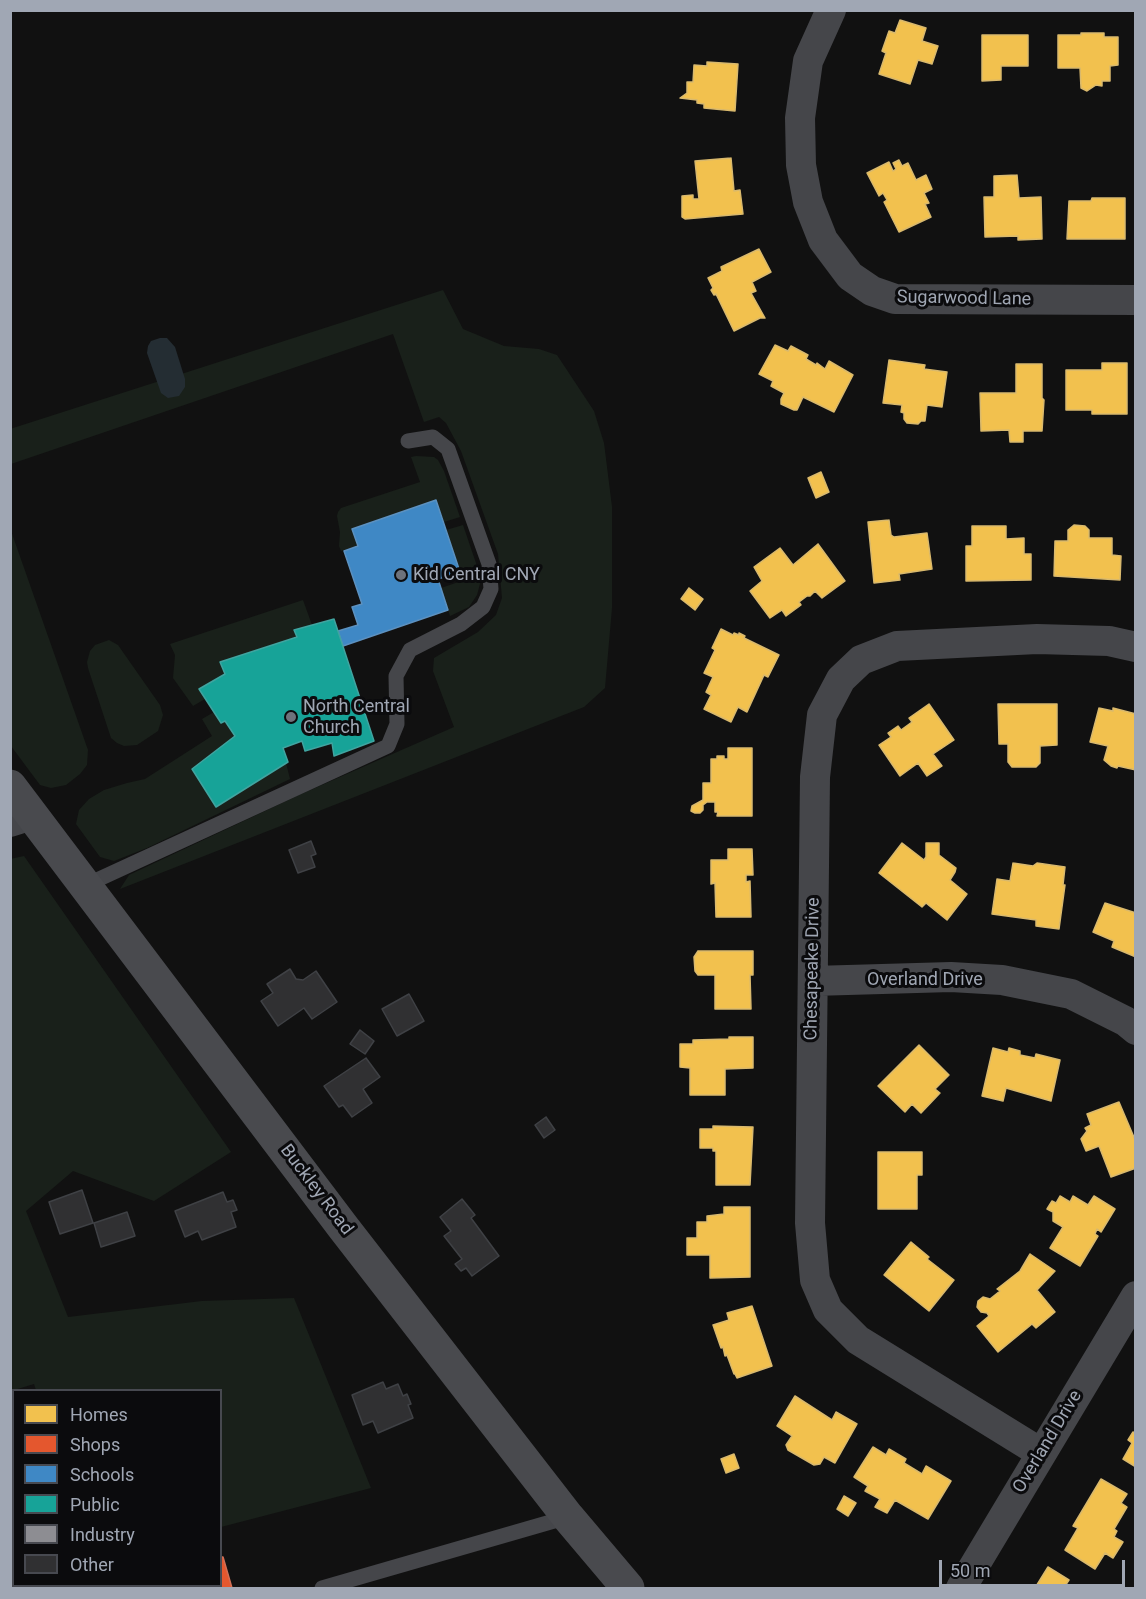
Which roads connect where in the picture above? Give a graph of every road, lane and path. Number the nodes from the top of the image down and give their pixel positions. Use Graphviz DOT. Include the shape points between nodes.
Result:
graph roads {
  1 [pos="831,10"];
  2 [pos="1136,300"];
  3 [pos="408,441"];
  4 [pos="1136,647"];
  5 [pos="10,786"];
  6 [pos="22,819"];
  7 [pos="86,885"];
  8 [pos="813,981"];
  9 [pos="1136,1030"];
  10 [pos="1136,1296"];
  11 [pos="1041,1453"];
  12 [pos="568,1517"];
  13 [pos="322,1588"];
  14 [pos="628,1588"];
  15 [pos="961,1588"];
  1 -- 2 [label="street, Sugarwood Lane" via="808,61 800,118 801,165 808,202 823,240 850,276 872,291 895,299"];
  3 -- 7 [label="lane" via="433,437 448,448 489,564 491,589 483,607 461,624 410,650 396,676 397,724 388,746"];
  4 -- 8 [label="street, Chesapeake Drive" via="1037,639 897,646 861,660 841,680 822,715 814,777"];
  5 -- 6 [label="street, Buckley Road"];
  6 -- 7 [label="street, Buckley Road"];
  7 -- 12 [label="street, Buckley Road" via="343,1227"];
  8 -- 9 [label="street, Overland Drive" via="951,977 1002,980 1071,994"];
  8 -- 11 [label="street, Chesapeake Drive" via="810,1223 815,1280 828,1310 858,1340"];
  10 -- 11 [label="street, Overland Drive"];
  11 -- 15 [label="street, Overland Drive"];
  12 -- 13 [label="lane"];
  12 -- 14 [label="street, Buckley Road"];
}
